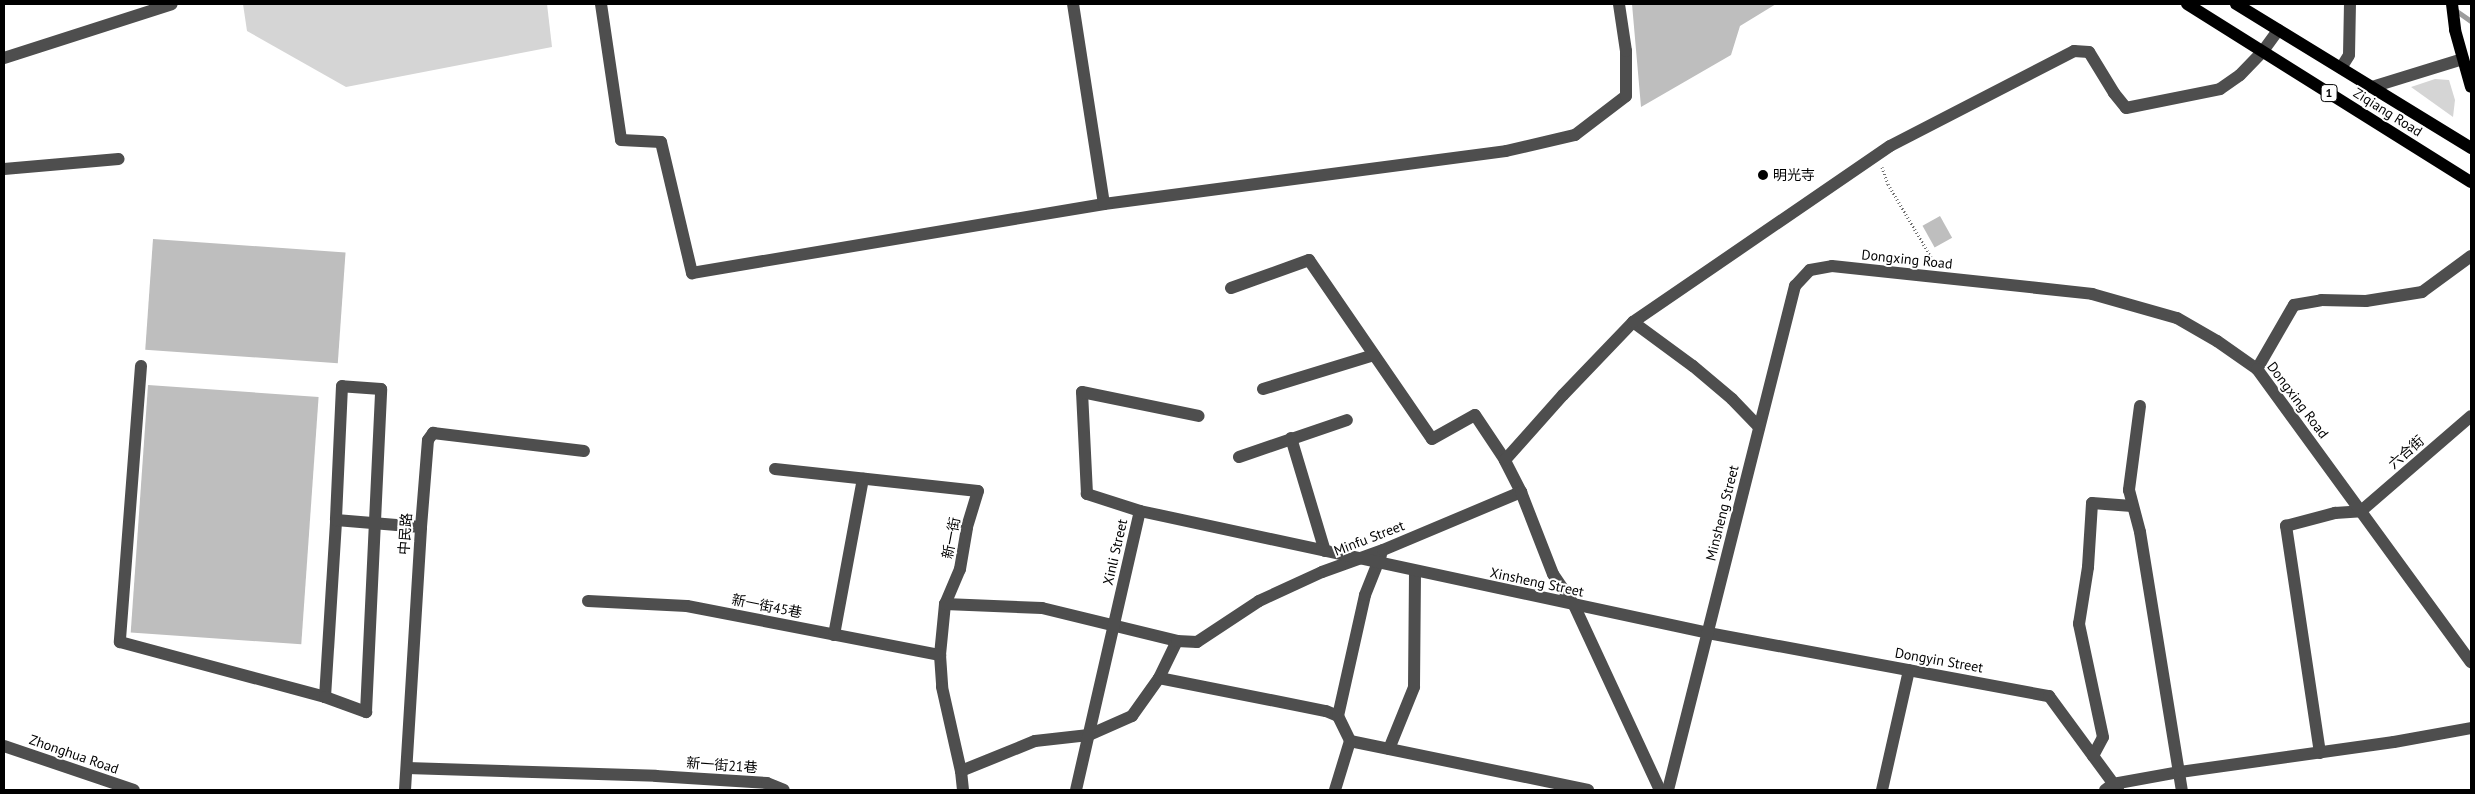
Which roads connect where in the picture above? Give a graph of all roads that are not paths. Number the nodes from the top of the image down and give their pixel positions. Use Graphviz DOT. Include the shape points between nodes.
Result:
graph roads {
  1 [pos="172,4"];
  2 [pos="602,4"];
  3 [pos="1073,4"];
  4 [pos="1619,4"];
  5 [pos="2187,4"];
  6 [pos="2236,4"];
  7 [pos="2350,4"];
  8 [pos="2452,4"];
  9 [pos="2278,30"];
  10 [pos="2263,51"];
  11 [pos="4,58"];
  12 [pos="2463,59"];
  13 [pos="2341,68"];
  14 [pos="2471,86"];
  15 [pos="2372,87"];
  16 [pos="2471,148"];
  17 [pos="119,159"];
  18 [pos="4,169"];
  19 [pos="2471,182"];
  20 [pos="1104,204"];
  21 [pos="2471,256"];
  22 [pos="1832,266"];
  23 [pos="1231,288"];
  24 [pos="1633,322"];
  25 [pos="1374,355"];
  26 [pos="141,366"];
  27 [pos="2257,369"];
  28 [pos="1263,389"];
  29 [pos="2140,406"];
  30 [pos="1199,416"];
  31 [pos="2471,416"];
  32 [pos="1347,420"];
  33 [pos="1759,427"];
  34 [pos="1291,438"];
  35 [pos="584,451"];
  36 [pos="1239,457"];
  37 [pos="1505,460"];
  38 [pos="775,469"];
  39 [pos="863,479"];
  40 [pos="1521,492"];
  41 [pos="2132,506"];
  42 [pos="1140,511"];
  43 [pos="2361,511"];
  44 [pos="336,520"];
  45 [pos="375,523"];
  46 [pos="421,527"];
  47 [pos="1383,550"];
  48 [pos="1325,551"];
  49 [pos="1360,558"];
  50 [pos="1378,563"];
  51 [pos="1415,572"];
  52 [pos="588,601"];
  53 [pos="945,604"];
  54 [pos="1574,605"];
  55 [pos="1114,626"];
  56 [pos="1708,633"];
  57 [pos="834,634"];
  58 [pos="1177,641"];
  59 [pos="940,655"];
  60 [pos="2471,662"];
  61 [pos="1909,670"];
  62 [pos="1159,678"];
  63 [pos="325,697"];
  64 [pos="1338,716"];
  65 [pos="2471,728"];
  66 [pos="1089,735"];
  67 [pos="1350,741"];
  68 [pos="4,746"];
  69 [pos="1389,749"];
  70 [pos="2320,753"];
  71 [pos="2093,756"];
  72 [pos="406,768"];
  73 [pos="961,771"];
  74 [pos="2180,772"];
  75 [pos="2112,788"];
  76 [pos="134,790"];
  77 [pos="405,790"];
  78 [pos="784,790"];
  79 [pos="963,790"];
  80 [pos="1076,790"];
  81 [pos="1335,790"];
  82 [pos="1588,790"];
  83 [pos="1660,790"];
  84 [pos="1668,790"];
  85 [pos="1882,790"];
  86 [pos="2182,790"];
  1 -- 11 [label="street"];
  2 -- 20 [label="street" via="621,140 661,142 692,273"];
  3 -- 20 [label="street"];
  4 -- 20 [label="street" via="1626,51 1626,96 1575,135 1506,150"];
  5 -- 10 [label="main road, Ziqiang Road / 1"];
  6 -- 9 [label="main road, Ziqiang Road / 1"];
  7 -- 13 [label="street" via="2349,55"];
  8 -- 12 [label="main road"];
  9 -- 10 [label="street"];
  9 -- 13 [label="main road, Ziqiang Road / 1"];
  10 -- 19 [label="main road, Ziqiang Road / 1"];
  10 -- 24 [label="street" via="2240,75 2220,89 2126,108 2089,52 2074,51 1890,146"];
  12 -- 14 [label="main road"];
  12 -- 15 [label="street"];
  13 -- 15 [label="main road, Ziqiang Road / 1"];
  15 -- 16 [label="main road, Ziqiang Road / 1"];
  17 -- 18 [label="street"];
  21 -- 27 [label="street" via="2422,292 2366,301 2321,300 2294,305"];
  22 -- 27 [label="street, Dongxing Road" via="2092,294 2177,318"];
  22 -- 33 [label="street, Minsheng Street" via="1810,270 1795,286"];
  23 -- 25 [label="street" via="1309,260"];
  24 -- 33 [label="street" via="1693,366"];
  24 -- 37 [label="street"];
  25 -- 28 [label="street"];
  25 -- 37 [label="street" via="1432,439 1475,415"];
  26 -- 63 [label="street" via="120,642"];
  27 -- 43 [label="street, Dongxing Road"];
  29 -- 41 [label="street" via="2129,490"];
  30 -- 42 [label="street" via="1082,392 1087,494"];
  31 -- 43 [label="street, 六合街"];
  32 -- 34 [label="street"];
  33 -- 56 [label="street, Minsheng Street"];
  34 -- 36 [label="street"];
  34 -- 48 [label="street"];
  35 -- 46 [label="street, 中民路" via="433,433 428,440"];
  37 -- 40 [label="street"];
  38 -- 39 [label="street, 新一街"];
  39 -- 53 [label="street, 新一街" via="978,491 960,569"];
  39 -- 57 [label="street"];
  40 -- 47 [label="street, Minfu Street"];
  40 -- 54 [label="street" via="1553,574"];
  41 -- 71 [label="street" via="2092,503 2088,567 2079,624 2103,738"];
  41 -- 74 [label="street" via="2140,532"];
  42 -- 48 [label="street, Xinli Street"];
  42 -- 55 [label="street, Xinli Street"];
  43 -- 60 [label="street, Dongxing Road"];
  43 -- 70 [label="street" via="2335,513 2286,526"];
  44 -- 45 [label="street"];
  44 -- 45 [label="street" via="342,386 381,389"];
  44 -- 63 [label="street"];
  45 -- 46 [label="street"];
  45 -- 63 [label="street" via="366,712"];
  46 -- 72 [label="street, 中民路"];
  47 -- 49 [label="street, Minfu Street"];
  47 -- 50 [label="street"];
  48 -- 49 [label="street, Xinli Street"];
  49 -- 50 [label="street, Xinsheng Street"];
  49 -- 58 [label="street, Minfu Street" via="1259,602 1197,642"];
  50 -- 51 [label="street, Xinsheng Street"];
  50 -- 64 [label="street" via="1365,595"];
  51 -- 54 [label="street, Xinsheng Street"];
  51 -- 69 [label="street" via="1414,687"];
  52 -- 57 [label="street, 新一街45巷" via="687,606"];
  53 -- 55 [label="street, Minfu Street" via="1042,608"];
  53 -- 59 [label="street, 新一街"];
  54 -- 56 [label="street, Xinsheng Street"];
  54 -- 83 [label="street"];
  55 -- 58 [label="street, Minfu Street"];
  55 -- 66 [label="street, Xinli Street"];
  56 -- 61 [label="street, Dongyin Street"];
  56 -- 84 [label="street, Minsheng Street"];
  57 -- 59 [label="street, 新一街45巷"];
  58 -- 62 [label="street"];
  59 -- 73 [label="street, 新一街" via="942,687"];
  61 -- 71 [label="street, Dongyin Street" via="2049,696"];
  61 -- 85 [label="street"];
  62 -- 64 [label="street"];
  62 -- 66 [label="street" via="1132,716"];
  64 -- 67 [label="street"];
  65 -- 70 [label="street"];
  66 -- 73 [label="street" via="1035,741"];
  66 -- 80 [label="street, Xinli Street"];
  67 -- 69 [label="street"];
  67 -- 81 [label="street"];
  68 -- 76 [label="street, Zhonghua Road"];
  69 -- 82 [label="street"];
  70 -- 74 [label="street"];
  71 -- 75 [label="street, Dongyin Street"];
  72 -- 77 [label="street, 中民路"];
  72 -- 78 [label="street, 新一街21巷" via="656,776 767,783"];
  73 -- 79 [label="street, 新一街"];
  74 -- 75 [label="street"];
  74 -- 86 [label="street"];
}
